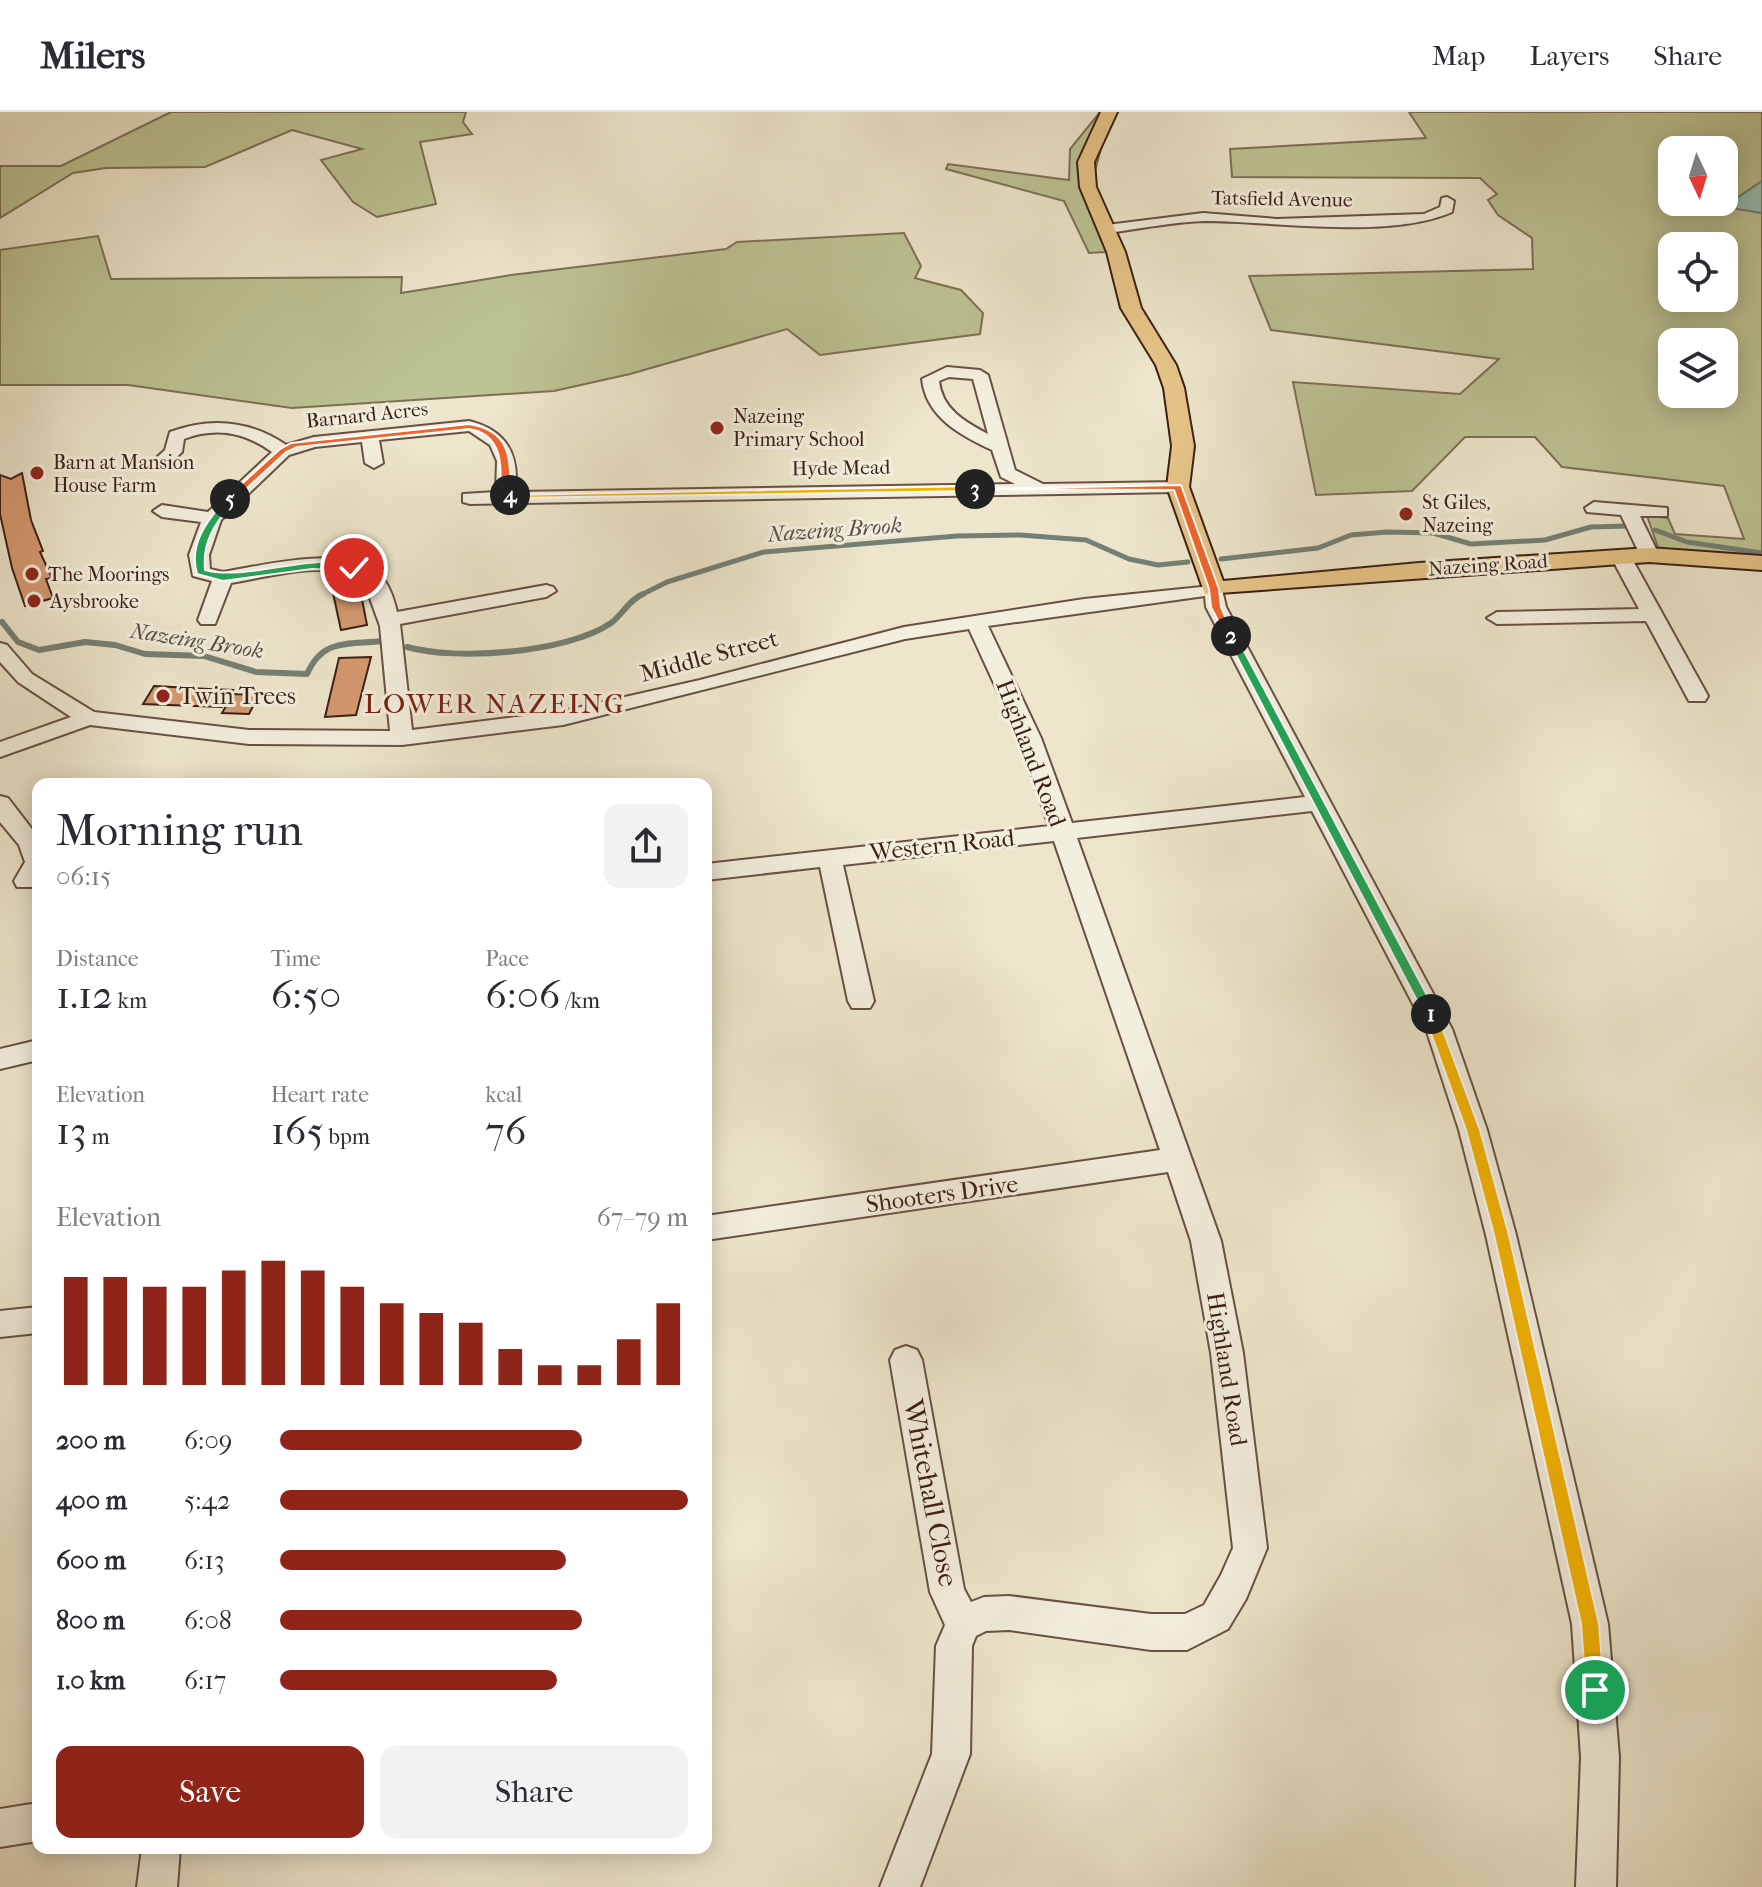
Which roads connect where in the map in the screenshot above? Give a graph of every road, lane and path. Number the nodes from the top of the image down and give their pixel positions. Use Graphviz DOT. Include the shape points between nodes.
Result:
graph roads {
  1 [pos="1109,112"];
  2 [pos="1447,201"];
  3 [pos="1107,229"];
  4 [pos="370,436"];
  5 [pos="997,446"];
  6 [pos="283,451"];
  7 [pos="161,462"];
  8 [pos="374,463"];
  9 [pos="1007,473"];
  10 [pos="1178,487"];
  11 [pos="1037,488"];
  12 [pos="980,489"];
  13 [pos="505,495"];
  14 [pos="470,498"];
  15 [pos="1594,508"];
  16 [pos="1628,510"];
  17 [pos="162,511"];
  18 [pos="1660,512"];
  19 [pos="212,518"];
  20 [pos="1649,555"];
  21 [pos="1621,557"];
  22 [pos="1762,563"];
  23 [pos="223,578"];
  24 [pos="1214,589"];
  25 [pos="546,591"];
  26 [pos="1653,615"];
  27 [pos="1497,618"];
  28 [pos="208,620"];
  29 [pos="389,620"];
  30 [pos="975,621"];
  31 [pos="0,649"];
  32 [pos="1697,696"];
  33 [pos="88,718"];
  34 [pos="402,738"];
  35 [pos="0,750"];
  36 [pos="0,803"];
  37 [pos="1321,803"];
  38 [pos="1062,832"];
  39 [pos="32,841"];
  40 [pos="830,858"];
  41 [pos="32,871"];
  42 [pos="712,871"];
  43 [pos="26,881"];
  44 [pos="861,1001"];
  45 [pos="32,1051"];
  46 [pos="0,1059"];
  47 [pos="1179,1159"];
  48 [pos="712,1227"];
  49 [pos="32,1321"];
  50 [pos="0,1324"];
  51 [pos="906,1360"];
  52 [pos="963,1624"];
  53 [pos="32,1823"];
  54 [pos="0,1828"];
  55 [pos="160,1854"];
  56 [pos="157,1887"];
  57 [pos="900,1887"];
  58 [pos="1596,1887"];
  1 -- 3 [label="main road" via="1086,162 1088,187"];
  2 -- 3 [label="street, Tatsfield Avenue" via="1440,214 1409,219 1277,223 1203,217"];
  3 -- 10 [label="main road" via="1131,308 1174,388 1183,446"];
  4 -- 6 [label="street, Barnard Acres"];
  4 -- 8 [label="street"];
  4 -- 13 [label="street, Barnard Acres" via="469,426 487,429 507,465"];
  5 -- 5 [label="street" via="980,375 947,372 930,379 932,399 950,418"];
  5 -- 9 [label="street"];
  6 -- 7 [label="street" via="258,434 213,426 176,436 173,452"];
  6 -- 19 [label="street, Barnard Acres"];
  9 -- 11 [label="street"];
  9 -- 12 [label="street"];
  10 -- 11 [label="street, Hyde Mead"];
  10 -- 24 [label="main road"];
  11 -- 12 [label="street, Hyde Mead"];
  12 -- 13 [label="street, Hyde Mead"];
  13 -- 14 [label="street, Hyde Mead"];
  15 -- 16 [label="street"];
  16 -- 18 [label="street"];
  16 -- 20 [label="street"];
  17 -- 19 [label="street"];
  19 -- 23 [label="street, Barnard Acres" via="199,555 200,572"];
  20 -- 21 [label="main road, Nazeing Road"];
  20 -- 22 [label="main road, Nazeing Road"];
  21 -- 24 [label="main road, Nazeing Road"];
  21 -- 26 [label="street"];
  23 -- 28 [label="street"];
  23 -- 29 [label="street" via="312,566 354,568 378,582"];
  24 -- 30 [label="street, Middle Street"];
  24 -- 37 [label="street" via="1216,607"];
  25 -- 29 [label="street"];
  26 -- 27 [label="street"];
  26 -- 32 [label="street"];
  29 -- 34 [label="street"];
  30 -- 34 [label="street, Middle Street" via="904,633 563,718"];
  30 -- 38 [label="street, Highland Road" via="1030,738"];
  31 -- 33 [label="street, Middle Street" via="25,678"];
  33 -- 34 [label="street, Middle Street" via="249,737"];
  33 -- 35 [label="street"];
  36 -- 39 [label="street" via="7,819"];
  37 -- 38 [label="street, Western Road"];
  37 -- 58 [label="street" via="1439,1029 1501,1235 1590,1624 1600,1757"];
  38 -- 40 [label="street, Western Road"];
  38 -- 47 [label="street, Highland Road"];
  40 -- 42 [label="street, Western Road"];
  40 -- 44 [label="street"];
  41 -- 43 [label="street"];
  45 -- 46 [label="street"];
  47 -- 48 [label="street, Shooters Drive"];
  47 -- 52 [label="street, Highland Road" via="1206,1241 1242,1467 1250,1548 1234,1587 1216,1617 1187,1632 1009,1613 984,1614"];
  49 -- 50 [label="street"];
  51 -- 52 [label="street, Whitehall Close" via="947,1592"];
  52 -- 57 [label="street" via="954,1646 951,1754"];
  53 -- 54 [label="street"];
  55 -- 56 [label="street"];
}
